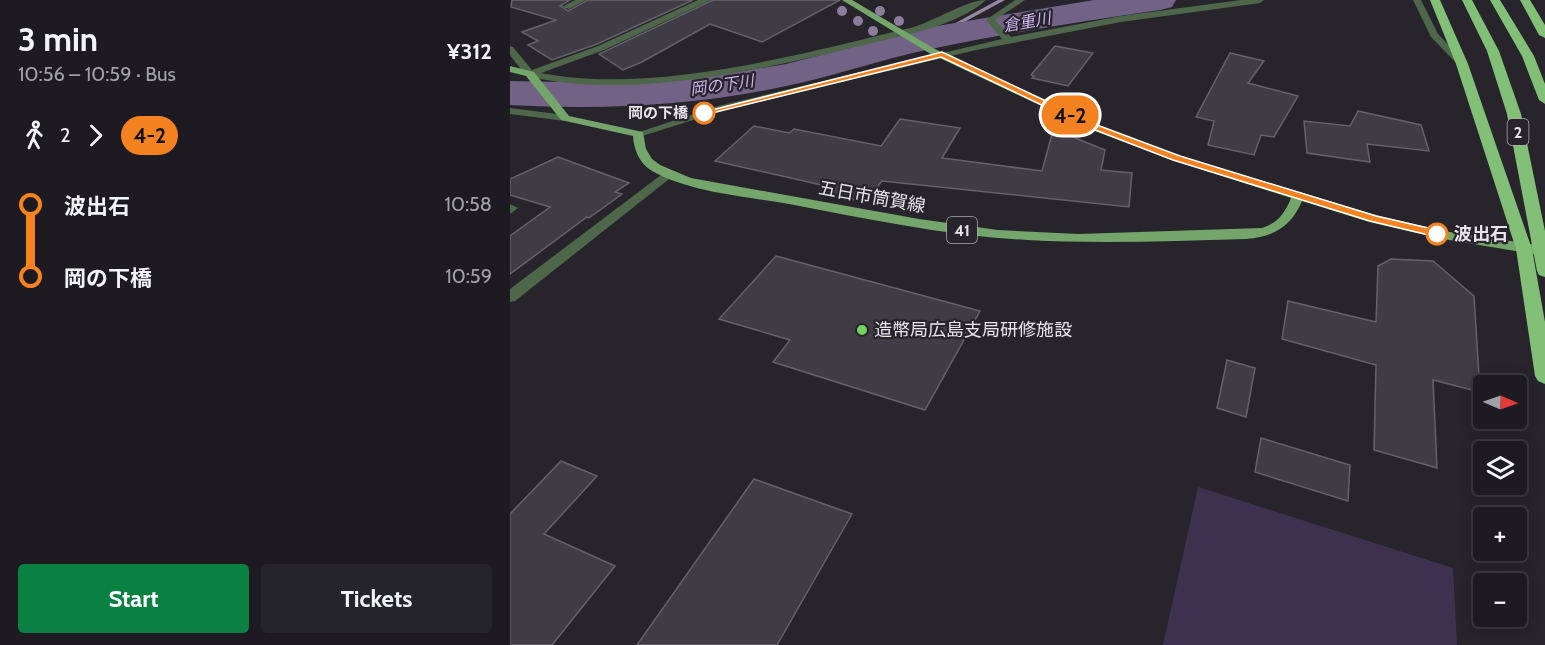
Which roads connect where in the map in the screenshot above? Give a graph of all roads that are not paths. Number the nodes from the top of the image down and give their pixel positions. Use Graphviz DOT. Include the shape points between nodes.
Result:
graph roads {
  1 [pos="582,0"];
  2 [pos="706,0"];
  3 [pos="846,0"];
  4 [pos="982,0"];
  5 [pos="1021,0"];
  6 [pos="1260,0"];
  7 [pos="1417,0"];
  8 [pos="1435,0"];
  9 [pos="1467,0"];
  10 [pos="1495,0"];
  11 [pos="1525,0"];
  12 [pos="566,7"];
  13 [pos="900,34"];
  14 [pos="1545,35"];
  15 [pos="1006,38"];
  16 [pos="510,49"];
  17 [pos="937,53"];
  18 [pos="1462,64"];
  19 [pos="510,69"];
  20 [pos="534,77"];
  21 [pos="1545,100"];
  22 [pos="510,111"];
  23 [pos="562,114"];
  24 [pos="639,134"];
  25 [pos="669,172"];
  26 [pos="1298,196"];
  27 [pos="1524,249"];
  28 [pos="1545,251"];
  29 [pos="1545,271"];
  30 [pos="510,297"];
  31 [pos="1545,376"];
  1 -- 12 [label="street"];
  2 -- 20 [label="street"];
  3 -- 13 [label="main road"];
  4 -- 13 [label="street" via="932,24"];
  5 -- 15 [label="street" via="990,20"];
  6 -- 15 [label="street"];
  7 -- 18 [label="street" via="1434,35"];
  8 -- 18 [label="highway, 2"];
  9 -- 29 [label="highway, 2" via="1493,51 1514,114"];
  10 -- 21 [label="highway, 2" via="1528,56"];
  11 -- 14 [label="highway"];
  13 -- 17 [label="main road"];
  13 -- 20 [label="street" via="798,58 688,77 615,82"];
  15 -- 17 [label="street"];
  16 -- 20 [label="street"];
  17 -- 24 [label="street" via="722,108"];
  17 -- 26 [label="main road" via="1094,127 1176,158"];
  18 -- 27 [label="highway, 2"];
  19 -- 20 [label="main road"];
  20 -- 23 [label="main road"];
  22 -- 23 [label="street"];
  23 -- 24 [label="main road"];
  24 -- 25 [label="main road, 五日市筒賀線 / 41" via="645,159"];
  25 -- 26 [label="main road, 五日市筒賀線 / 41" via="738,191 912,222 998,234 1091,239 1258,233 1278,227 1294,208"];
  25 -- 30 [label="street"];
  26 -- 27 [label="main road" via="1374,219"];
  27 -- 28 [label="main road"];
  27 -- 31 [label="highway, 2"];
}
